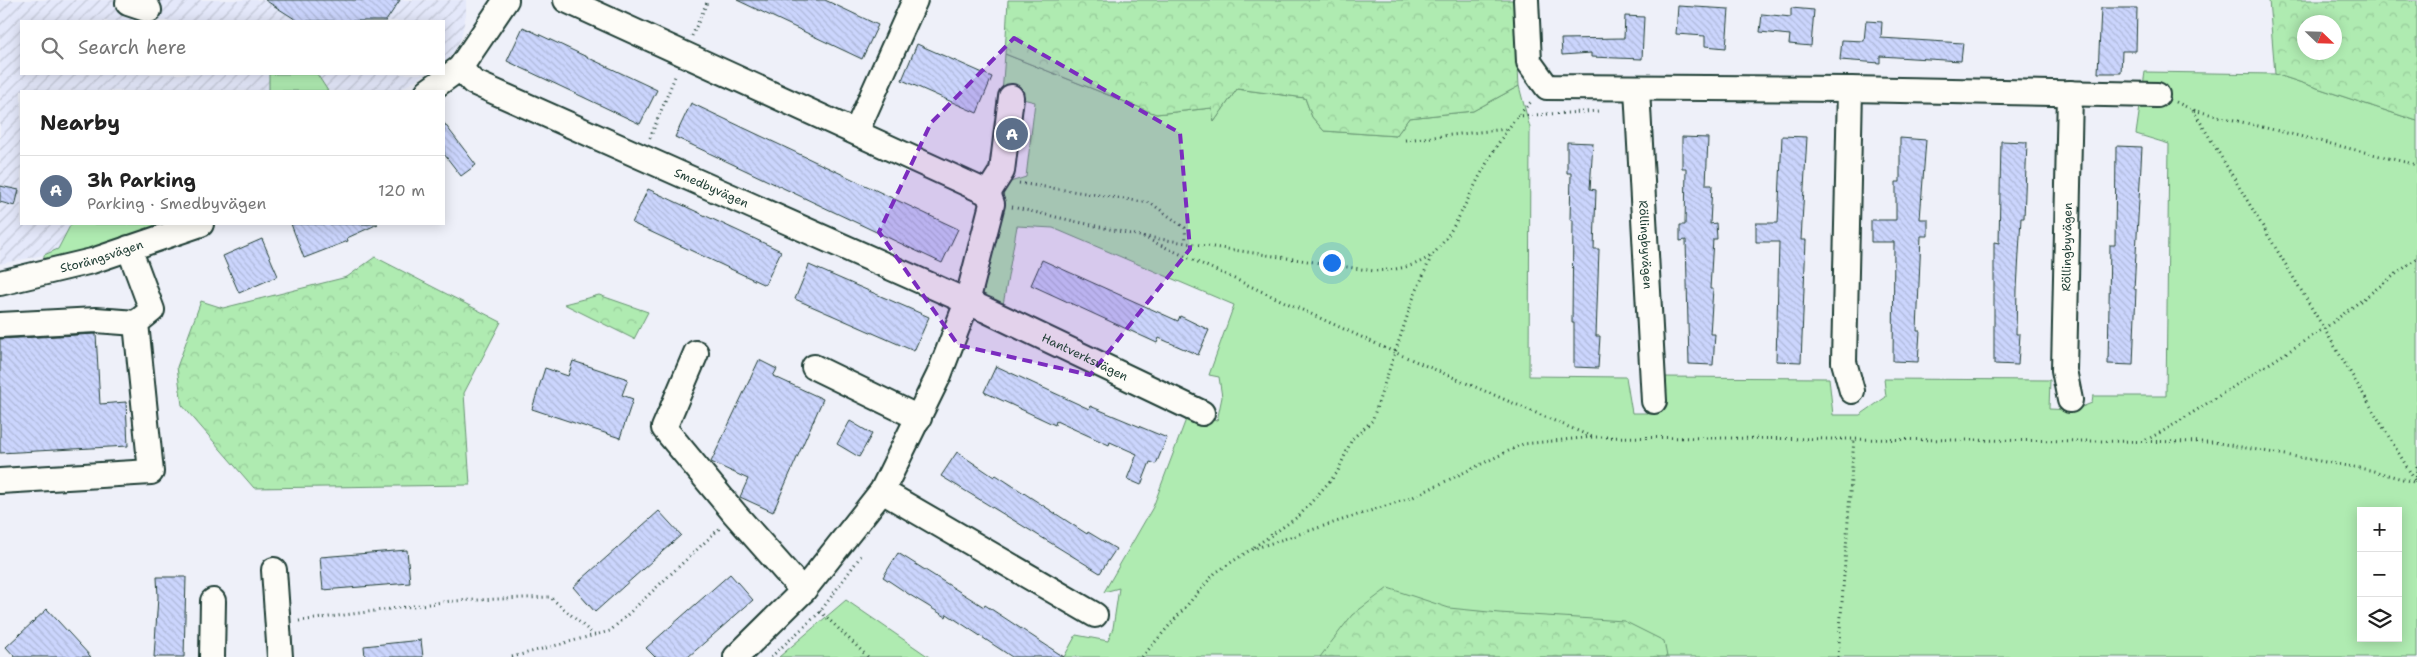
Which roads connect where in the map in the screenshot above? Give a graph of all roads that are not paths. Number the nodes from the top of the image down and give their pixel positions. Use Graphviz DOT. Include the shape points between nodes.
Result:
graph roads {
  1 [pos="506,0"];
  2 [pos="566,0"];
  3 [pos="915,0"];
  4 [pos="1526,0"];
  5 [pos="460,68"];
  6 [pos="1638,89"];
  7 [pos="1850,89"];
  8 [pos="429,90"];
  9 [pos="2070,93"];
  10 [pos="2157,95"];
  11 [pos="1012,97"];
  12 [pos="856,132"];
  13 [pos="996,199"];
  14 [pos="197,225"];
  15 [pos="129,248"];
  16 [pos="0,283"];
  17 [pos="967,302"];
  18 [pos="136,323"];
  19 [pos="0,325"];
  20 [pos="696,353"];
  21 [pos="814,368"];
  22 [pos="1852,391"];
  23 [pos="2070,400"];
  24 [pos="1654,401"];
  25 [pos="1202,413"];
  26 [pos="919,418"];
  27 [pos="0,481"];
  28 [pos="882,491"];
  29 [pos="274,570"];
  30 [pos="803,592"];
  31 [pos="213,601"];
  32 [pos="1095,615"];
  33 [pos="212,657"];
  34 [pos="280,657"];
  35 [pos="736,657"];
  1 -- 5 [label="street"];
  2 -- 12 [label="street"];
  3 -- 12 [label="street"];
  4 -- 6 [label="street" via="1529,62 1547,87"];
  5 -- 8 [label="street"];
  5 -- 17 [label="street, Smedbyvägen" via="474,82"];
  6 -- 7 [label="street"];
  6 -- 24 [label="street, Röllingbyvägen"];
  7 -- 9 [label="street"];
  7 -- 22 [label="street" via="1844,362"];
  9 -- 10 [label="street"];
  9 -- 23 [label="street, Röllingbyvägen" via="2064,370"];
  11 -- 13 [label="street"];
  12 -- 13 [label="street"];
  13 -- 17 [label="street"];
  14 -- 15 [label="street, Storängsvägen"];
  15 -- 16 [label="street, Storängsvägen" via="92,261"];
  15 -- 18 [label="street" via="152,310"];
  17 -- 25 [label="street, Hantverksvägen"];
  17 -- 26 [label="street"];
  18 -- 19 [label="street" via="96,320"];
  18 -- 27 [label="street" via="151,472"];
  20 -- 30 [label="street" via="664,428"];
  21 -- 26 [label="street"];
  26 -- 28 [label="street"];
  28 -- 30 [label="street"];
  28 -- 32 [label="street"];
  29 -- 34 [label="street"];
  30 -- 35 [label="street"];
  31 -- 33 [label="street"];
}
